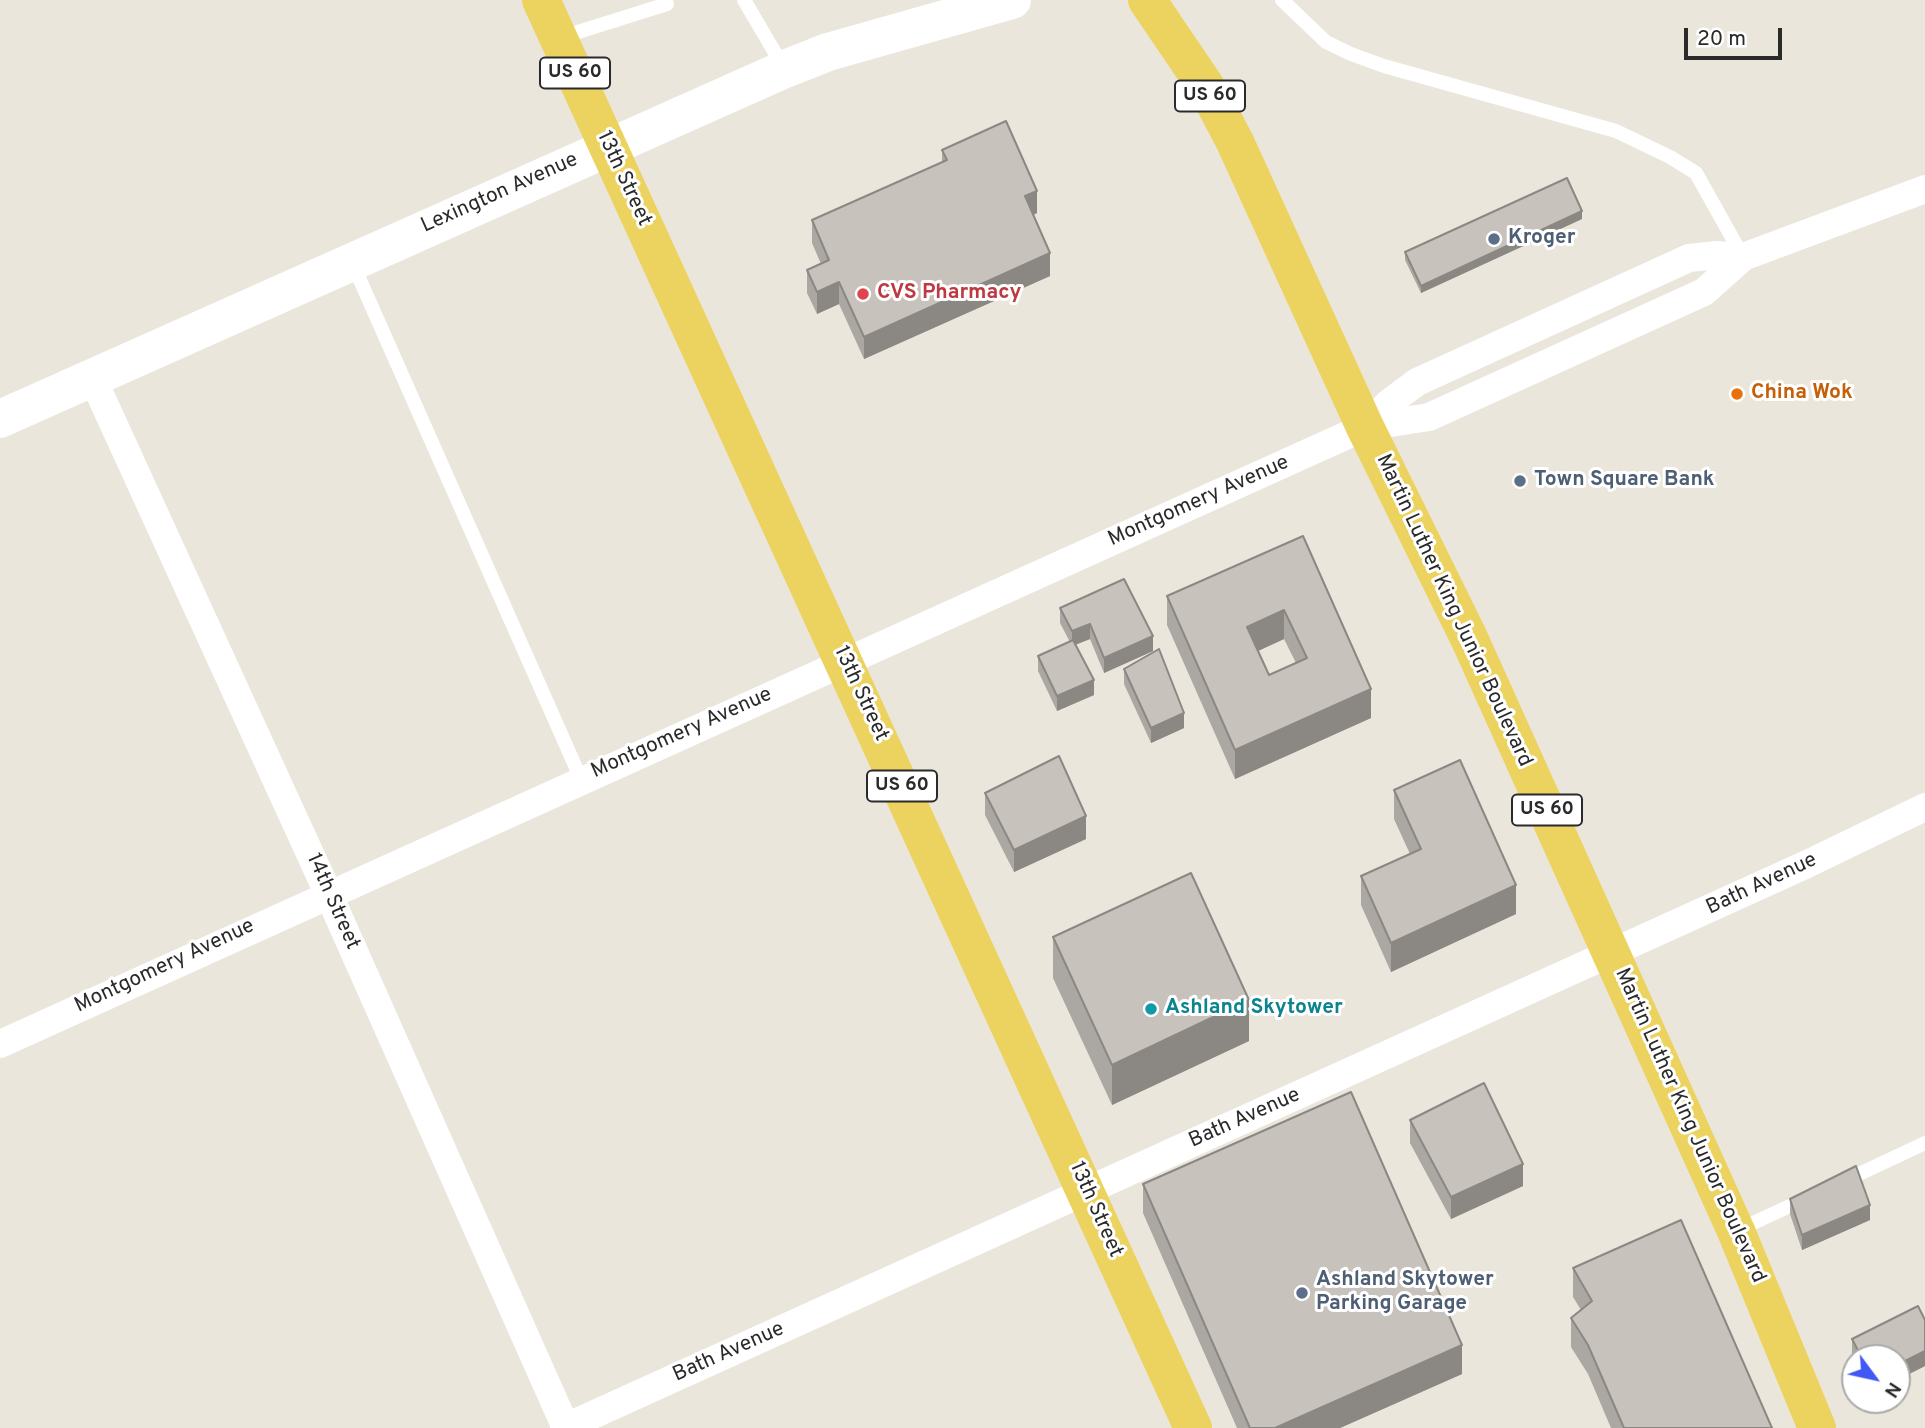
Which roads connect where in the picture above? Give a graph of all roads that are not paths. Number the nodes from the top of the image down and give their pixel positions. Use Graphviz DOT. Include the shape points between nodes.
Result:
graph roads {
  1 [pos="541,0"];
  2 [pos="744,0"];
  3 [pos="1012,0"];
  4 [pos="1147,0"];
  5 [pos="1282,0"];
  6 [pos="670,1"];
  7 [pos="559,38"];
  8 [pos="785,69"];
  9 [pos="608,146"];
  10 [pos="1925,189"];
  11 [pos="1743,257"];
  12 [pos="351,260"];
  13 [pos="92,377"];
  14 [pos="0,419"];
  15 [pos="1366,427"];
  16 [pos="844,660"];
  17 [pos="580,779"];
  18 [pos="1925,807"];
  19 [pos="328,893"];
  20 [pos="1613,953"];
  21 [pos="0,1044"];
  22 [pos="1925,1143"];
  23 [pos="1087,1191"];
  24 [pos="1736,1231"];
  25 [pos="565,1428"];
  26 [pos="1193,1428"];
  27 [pos="1817,1428"];
  1 -- 7 [label="main road, 13th Street / US 60"];
  2 -- 8 [label="lane"];
  3 -- 8 [label="street, Lexington Avenue"];
  4 -- 15 [label="main road, Martin Luther King Junior Boulevard / US 60" via="1206,87 1235,142"];
  5 -- 11 [label="lane" via="1326,42 1351,54 1616,131 1679,162 1696,173"];
  6 -- 7 [label="lane"];
  7 -- 9 [label="main road, 13th Street / US 60"];
  8 -- 9 [label="street, Lexington Avenue"];
  9 -- 12 [label="street, Lexington Avenue"];
  9 -- 16 [label="main road, 13th Street / US 60"];
  10 -- 11 [label="street, Montgomery Avenue"];
  11 -- 15 [label="street, Montgomery Avenue" via="1703,292 1429,417"];
  11 -- 15 [label="street, Montgomery Avenue" via="1689,258 1417,382"];
  12 -- 13 [label="street, Lexington Avenue"];
  12 -- 17 [label="lane"];
  13 -- 14 [label="street, Lexington Avenue"];
  13 -- 19 [label="street, 14th Street"];
  15 -- 16 [label="street, Montgomery Avenue"];
  15 -- 20 [label="main road, Martin Luther King Junior Boulevard / US 60" via="1469,638"];
  16 -- 17 [label="street, Montgomery Avenue"];
  16 -- 23 [label="main road, 13th Street / US 60"];
  17 -- 19 [label="street, Montgomery Avenue"];
  18 -- 20 [label="street, Bath Avenue"];
  19 -- 21 [label="street, Montgomery Avenue"];
  19 -- 25 [label="street, 14th Street"];
  20 -- 23 [label="street, Bath Avenue"];
  20 -- 24 [label="main road, Martin Luther King Junior Boulevard / US 60"];
  22 -- 24 [label="lane"];
  23 -- 25 [label="street, Bath Avenue"];
  23 -- 26 [label="main road, 13th Street / US 60"];
  24 -- 27 [label="main road, Martin Luther King Junior Boulevard / US 60"];
}
